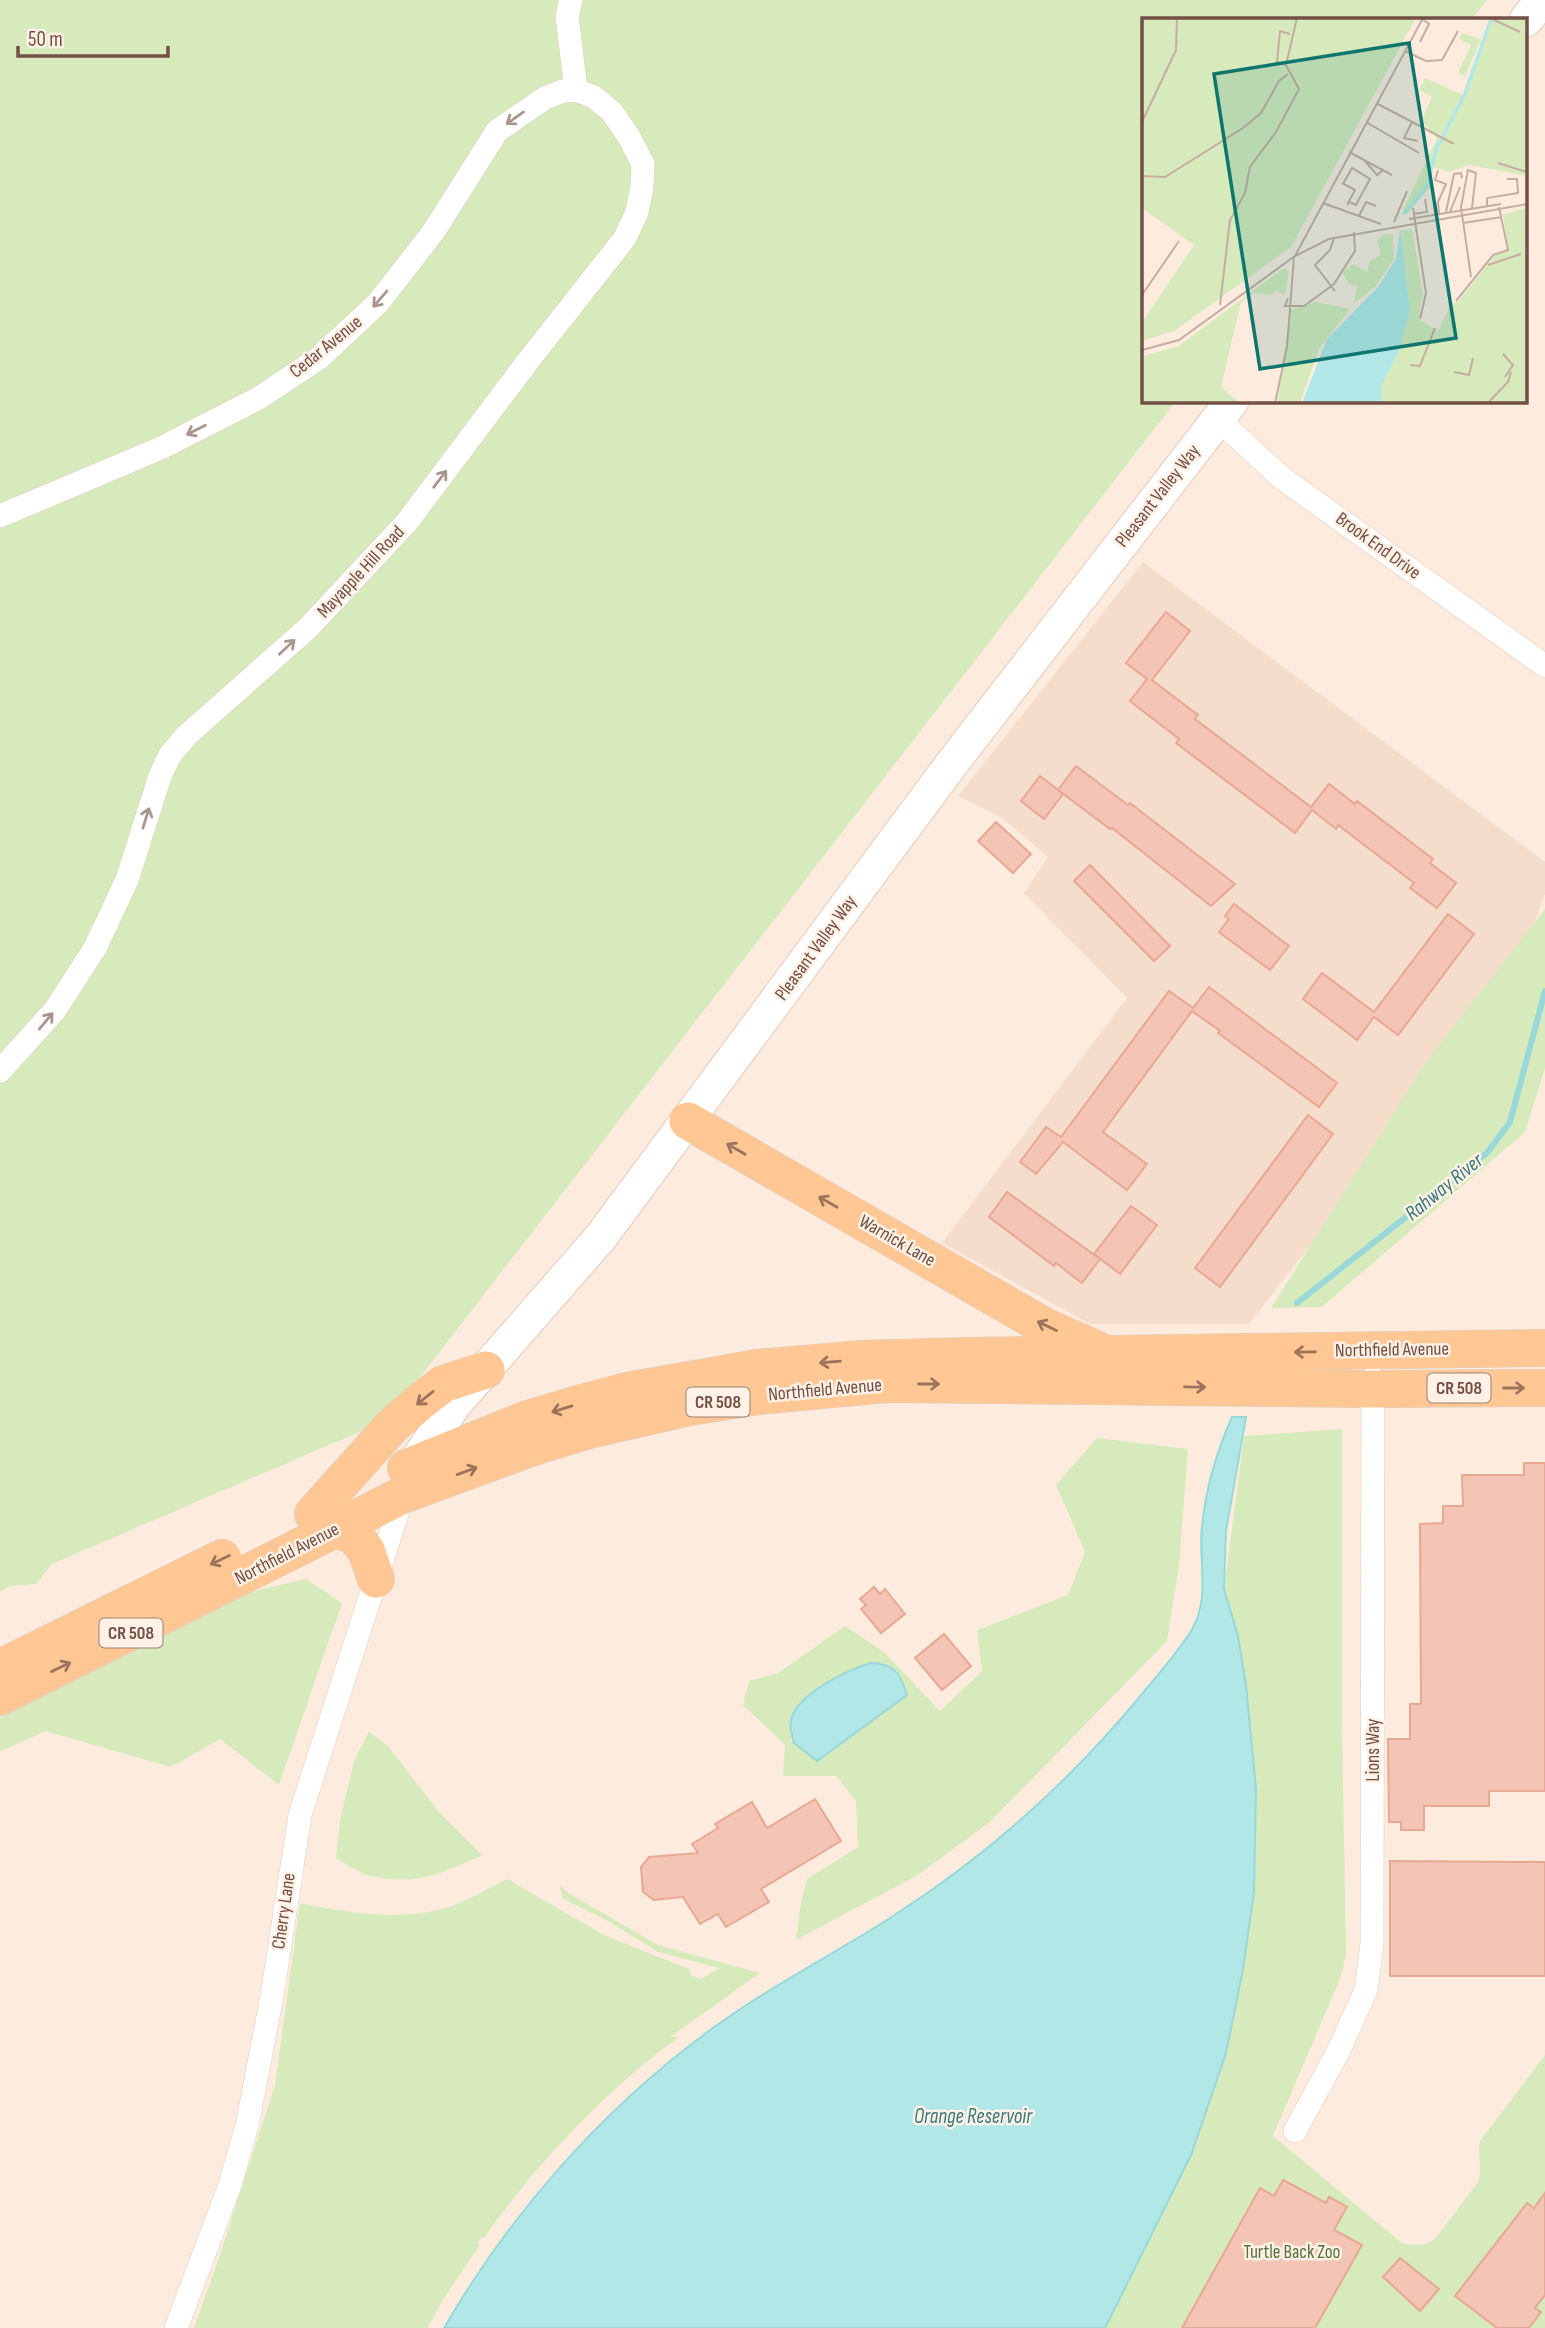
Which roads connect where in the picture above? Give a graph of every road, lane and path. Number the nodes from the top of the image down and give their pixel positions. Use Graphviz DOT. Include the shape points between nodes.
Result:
graph roads {
  1 [pos="571,0"];
  2 [pos="1542,0"];
  3 [pos="1528,18"];
  4 [pos="575,79"];
  5 [pos="1225,410"];
  6 [pos="0,516"];
  7 [pos="1545,666"];
  8 [pos="0,1071"];
  9 [pos="688,1121"];
  10 [pos="1545,1348"];
  11 [pos="1373,1351"];
  12 [pos="1109,1354"];
  13 [pos="486,1370"];
  14 [pos="1046,1371"];
  15 [pos="1545,1388"];
  16 [pos="1373,1389"];
  17 [pos="408,1480"];
  18 [pos="324,1522"];
  19 [pos="376,1579"];
  20 [pos="0,1668"];
  21 [pos="0,1697"];
  22 [pos="1295,2131"];
  23 [pos="176,2328"];
  1 -- 4 [label="street" via="567,16"];
  2 -- 3 [label="main road"];
  4 -- 6 [label="street, Cedar Avenue, one-way" via="497,131 434,231 379,303 319,358 259,398 162,449"];
  8 -- 4 [label="street, Mayapple Hill Road, one-way" via="55,1010 95,948 127,880 170,755 308,628 407,522 625,238 637,212 643,164 612,112"];
  5 -- 7 [label="street, Brook End Drive" via="1282,478"];
  5 -- 9 [label="main road, Pleasant Valley Way" via="950,766"];
  12 -- 9 [label="main road, Warnick Lane, one-way" via="1044,1326"];
  9 -- 13 [label="main road, Pleasant Valley Way" via="600,1238"];
  10 -- 11 [label="main road, Northfield Avenue / CR 508"];
  11 -- 12 [label="main road, Northfield Avenue / CR 508, one-way"];
  11 -- 16 [label="street, Lions Way"];
  12 -- 14 [label="main road, Northfield Avenue / CR 508"];
  13 -- 17 [label="main road, Pleasant Valley Way" via="455,1404"];
  13 -- 18 [label="main road, one-way" via="443,1384 392,1426"];
  14 -- 16 [label="main road, Northfield Avenue / CR 508, one-way"];
  14 -- 17 [label="main road, Northfield Avenue / CR 508" via="861,1359 689,1379 525,1420"];
  16 -- 15 [label="main road, Northfield Avenue / CR 508, one-way"];
  16 -- 22 [label="street, Lions Way" via="1372,1944 1366,1990"];
  17 -- 18 [label="main road, Northfield Avenue / CR 508"];
  17 -- 19 [label="street, Cherry Lane"];
  18 -- 19 [label="main road" via="353,1535 366,1550"];
  18 -- 20 [label="main road, Northfield Avenue / CR 508, one-way"];
  21 -- 18 [label="main road, Northfield Avenue / CR 508, one-way"];
  19 -- 23 [label="street, Cherry Lane" via="300,1815 247,2126 230,2185"];
}
